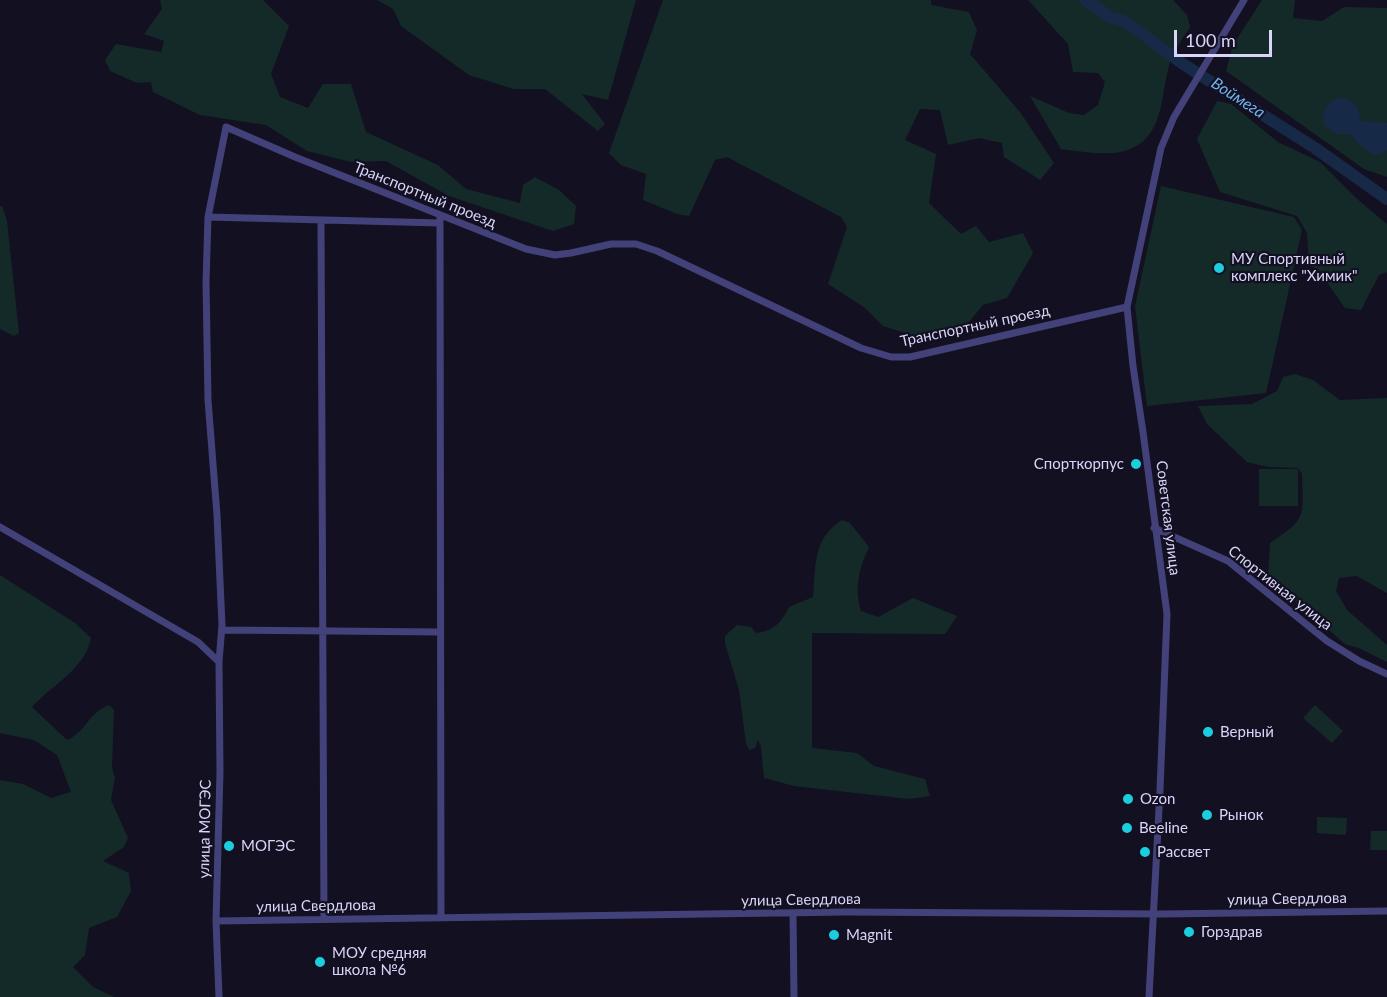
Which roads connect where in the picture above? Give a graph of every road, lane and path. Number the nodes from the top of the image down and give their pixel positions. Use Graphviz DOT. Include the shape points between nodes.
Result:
graph roads {
  1 [pos="1244,0"];
  2 [pos="208,217"];
  3 [pos="440,219"];
  4 [pos="321,220"];
  5 [pos="1127,307"];
  6 [pos="0,527"];
  7 [pos="1154,528"];
  8 [pos="222,630"];
  9 [pos="323,632"];
  10 [pos="440,632"];
  11 [pos="219,662"];
  12 [pos="1387,674"];
  13 [pos="1387,911"];
  14 [pos="793,913"];
  15 [pos="1154,914"];
  16 [pos="441,918"];
  17 [pos="324,919"];
  18 [pos="216,921"];
  19 [pos="219,997"];
  20 [pos="794,997"];
  21 [pos="1149,997"];
  1 -- 5 [label="street, Советская улица" via="1174,117 1161,148"];
  2 -- 3 [label="street, Транспортный проезд" via="226,127"];
  2 -- 4 [label="street"];
  2 -- 8 [label="street, Транспортный проезд" via="208,400"];
  3 -- 4 [label="street"];
  3 -- 5 [label="street, Транспортный проезд" via="555,255 611,244 636,244 861,348 891,357 937,352"];
  3 -- 10 [label="street"];
  4 -- 9 [label="street"];
  5 -- 7 [label="street, Советская улица"];
  6 -- 11 [label="street" via="198,642"];
  7 -- 12 [label="street, Спортивная улица" via="1228,561 1327,641"];
  7 -- 15 [label="street, Советская улица" via="1167,614"];
  8 -- 9 [label="street"];
  8 -- 11 [label="street, Транспортный проезд"];
  9 -- 10 [label="street"];
  9 -- 17 [label="street"];
  10 -- 16 [label="street"];
  11 -- 18 [label="street, улица МОГЭС"];
  13 -- 15 [label="street, улица Свердлова"];
  14 -- 15 [label="street, улица Свердлова"];
  14 -- 16 [label="street, улица Свердлова"];
  14 -- 20 [label="street"];
  15 -- 21 [label="street, Советская улица"];
  16 -- 17 [label="street, улица Свердлова"];
  17 -- 18 [label="street, улица Свердлова"];
  18 -- 19 [label="street, улица МОГЭС"];
}
